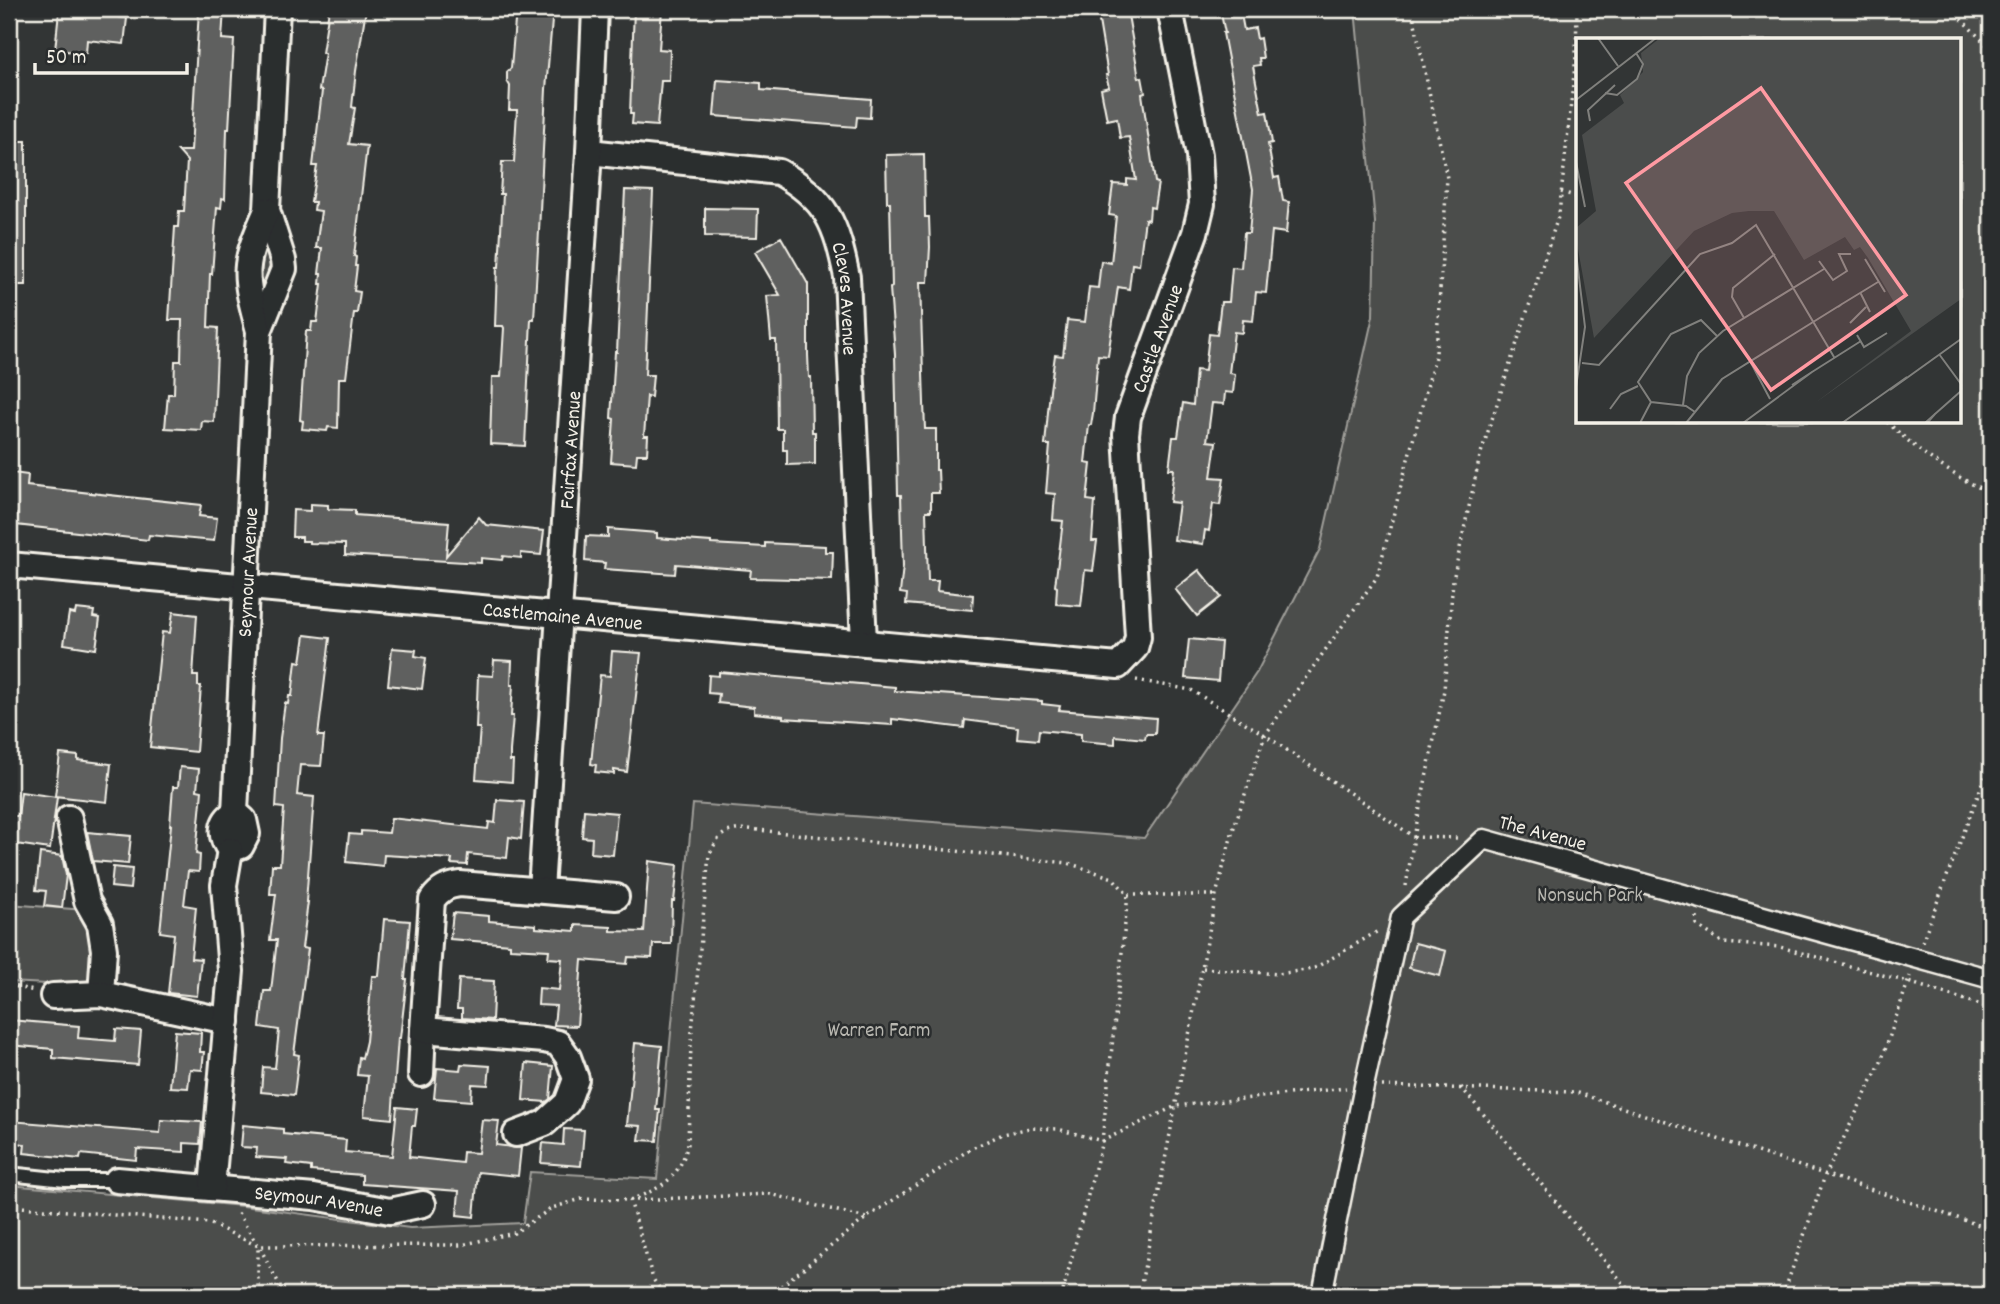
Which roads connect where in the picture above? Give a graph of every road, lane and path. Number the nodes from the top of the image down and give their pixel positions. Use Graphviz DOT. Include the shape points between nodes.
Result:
graph roads {
  1 [pos="277,9"];
  2 [pos="595,9"];
  3 [pos="1170,9"];
  4 [pos="1412,9"];
  5 [pos="1577,9"];
  6 [pos="1951,9"];
  7 [pos="1576,38"];
  8 [pos="1991,49"];
  9 [pos="1576,56"];
  10 [pos="589,152"];
  11 [pos="1561,192"];
  12 [pos="1576,196"];
  13 [pos="267,210"];
  14 [pos="259,331"];
  15 [pos="1889,424"];
  16 [pos="1991,493"];
  17 [pos="9,565"];
  18 [pos="246,588"];
  19 [pos="560,614"];
  20 [pos="864,642"];
  21 [pos="1118,666"];
  22 [pos="1265,735"];
  23 [pos="1991,761"];
  24 [pos="69,818"];
  25 [pos="1413,837"];
  26 [pos="1484,839"];
  27 [pos="541,890"];
  28 [pos="1128,895"];
  29 [pos="1216,895"];
  30 [pos="616,897"];
  31 [pos="1696,898"];
  32 [pos="1401,917"];
  33 [pos="1915,959"];
  34 [pos="1202,968"];
  35 [pos="1991,979"];
  36 [pos="1908,982"];
  37 [pos="101,994"];
  38 [pos="53,996"];
  39 [pos="1991,1008"];
  40 [pos="227,1021"];
  41 [pos="423,1030"];
  42 [pos="421,1074"];
  43 [pos="1461,1087"];
  44 [pos="516,1134"];
  45 [pos="9,1174"];
  46 [pos="117,1180"];
  47 [pos="212,1188"];
  48 [pos="423,1205"];
  49 [pos="866,1218"];
  50 [pos="258,1246"];
  51 [pos="258,1295"];
  52 [pos="285,1295"];
  53 [pos="1062,1295"];
  54 [pos="1139,1295"];
  55 [pos="1322,1295"];
  56 [pos="1633,1295"];
  57 [pos="1783,1295"];
  1 -- 13 [label="street, Seymour Avenue"];
  2 -- 10 [label="street, Fairfax Avenue"];
  3 -- 21 [label="street, Castle Avenue" via="1199,155 1202,204 1128,417 1138,637 1135,648"];
  4 -- 22 [label="path" via="1447,178 1436,353 1377,577"];
  5 -- 7 [label="path"];
  6 -- 8 [label="path"];
  9 -- 11 [label="path"];
  10 -- 19 [label="street, Fairfax Avenue"];
  10 -- 20 [label="street, Cleves Avenue" via="779,172 817,199 831,220 847,277"];
  11 -- 12 [label="path"];
  11 -- 25 [label="path" via="1559,214 1480,456 1453,580 1444,690"];
  13 -- 14 [label="street, Seymour Avenue" via="246,269"];
  13 -- 14 [label="street, Seymour Avenue" via="284,269"];
  14 -- 18 [label="street, Seymour Avenue"];
  15 -- 16 [label="path" via="1922,455"];
  17 -- 18 [label="street, Castlemaine Avenue"];
  18 -- 19 [label="street, Castlemaine Avenue"];
  18 -- 40 [label="street, Seymour Avenue" via="235,812 244,820 247,834 241,846 229,850 223,886 230,971"];
  19 -- 20 [label="street, Castlemaine Avenue"];
  19 -- 27 [label="street, Fairfax Avenue"];
  20 -- 21 [label="street, Castlemaine Avenue"];
  21 -- 22 [label="path" via="1136,680 1191,690"];
  22 -- 25 [label="path"];
  22 -- 29 [label="path"];
  23 -- 33 [label="path"];
  24 -- 37 [label="street" via="87,901 100,924 104,950"];
  25 -- 26 [label="path"];
  25 -- 32 [label="path"];
  26 -- 31 [label="street, The Avenue"];
  26 -- 32 [label="street, The Avenue"];
  27 -- 30 [label="street"];
  27 -- 41 [label="street" via="460,884 438,891 432,900"];
  28 -- 29 [label="path"];
  28 -- 49 [label="path" via="1113,878 1068,863 748,829 730,830 718,837 709,855 691,1042 686,1152 673,1178 630,1200 770,1194"];
  28 -- 53 [label="path" via="1102,1142"];
  29 -- 34 [label="path"];
  31 -- 33 [label="street, The Avenue"];
  31 -- 36 [label="path" via="1698,925 1724,943 1780,947"];
  32 -- 34 [label="path" via="1314,969 1278,974"];
  32 -- 55 [label="street"];
  33 -- 35 [label="street, The Avenue"];
  33 -- 36 [label="path"];
  34 -- 54 [label="path"];
  36 -- 39 [label="path"];
  36 -- 57 [label="path" via="1881,1062 1825,1176"];
  37 -- 38 [label="street"];
  37 -- 40 [label="street"];
  40 -- 47 [label="street, Seymour Avenue"];
  41 -- 42 [label="street"];
  41 -- 44 [label="street" via="558,1043 576,1079 567,1103 545,1123"];
  43 -- 56 [label="path"];
  45 -- 46 [label="lane, Seymour Avenue"];
  46 -- 47 [label="street, Seymour Avenue"];
  47 -- 48 [label="street, Seymour Avenue" via="314,1197 390,1211"];
  47 -- 50 [label="path" via="235,1205"];
  50 -- 51 [label="path"];
  50 -- 52 [label="path"];
}
